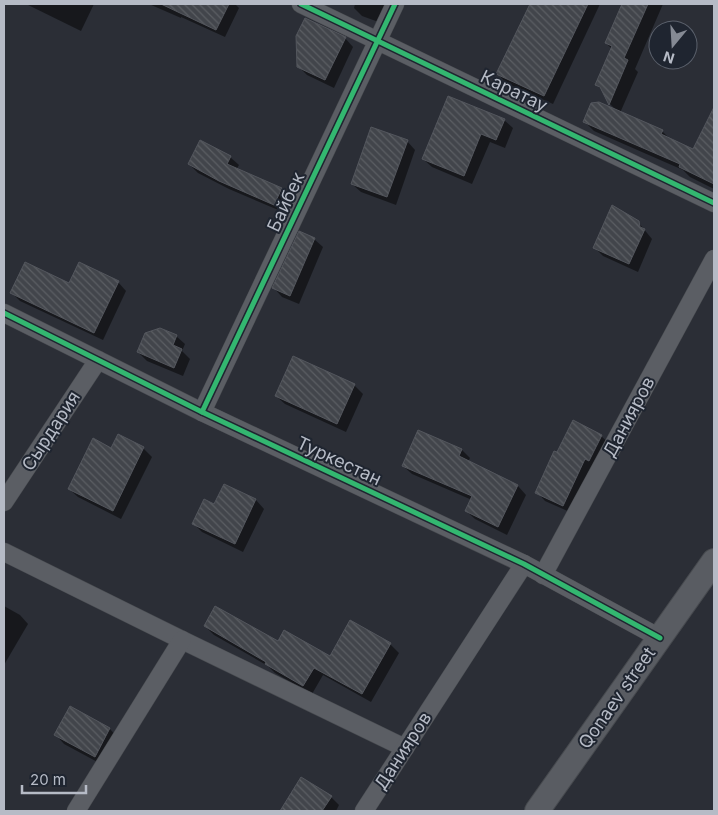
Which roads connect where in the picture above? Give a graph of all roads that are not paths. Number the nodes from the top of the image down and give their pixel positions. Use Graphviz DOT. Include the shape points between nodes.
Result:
graph roads {
  1 [pos="302,4"];
  2 [pos="395,4"];
  3 [pos="378,41"];
  4 [pos="714,203"];
  5 [pos="714,259"];
  6 [pos="4,313"];
  7 [pos="98,360"];
  8 [pos="202,412"];
  9 [pos="4,502"];
  10 [pos="4,552"];
  11 [pos="714,561"];
  12 [pos="524,564"];
  13 [pos="543,575"];
  14 [pos="660,638"];
  15 [pos="182,640"];
  16 [pos="405,748"];
  17 [pos="76,811"];
  18 [pos="364,811"];
  19 [pos="537,811"];
  1 -- 3 [label="street, Каратау"];
  2 -- 3 [label="street, Байбек"];
  3 -- 4 [label="street, Каратау"];
  3 -- 8 [label="street, Байбек"];
  5 -- 13 [label="street, Данияров"];
  6 -- 7 [label="street, Туркестан"];
  7 -- 8 [label="street, Туркестан"];
  7 -- 9 [label="street, Сырдария"];
  8 -- 12 [label="street, Туркестан"];
  10 -- 15 [label="street"];
  11 -- 14 [label="main road, Qonaev street"];
  12 -- 13 [label="street, Туркестан"];
  12 -- 16 [label="street, Данияров"];
  13 -- 14 [label="street, Туркестан"];
  14 -- 19 [label="main road, Qonaev street"];
  15 -- 16 [label="street"];
  15 -- 17 [label="street"];
  16 -- 18 [label="street, Данияров"];
}
